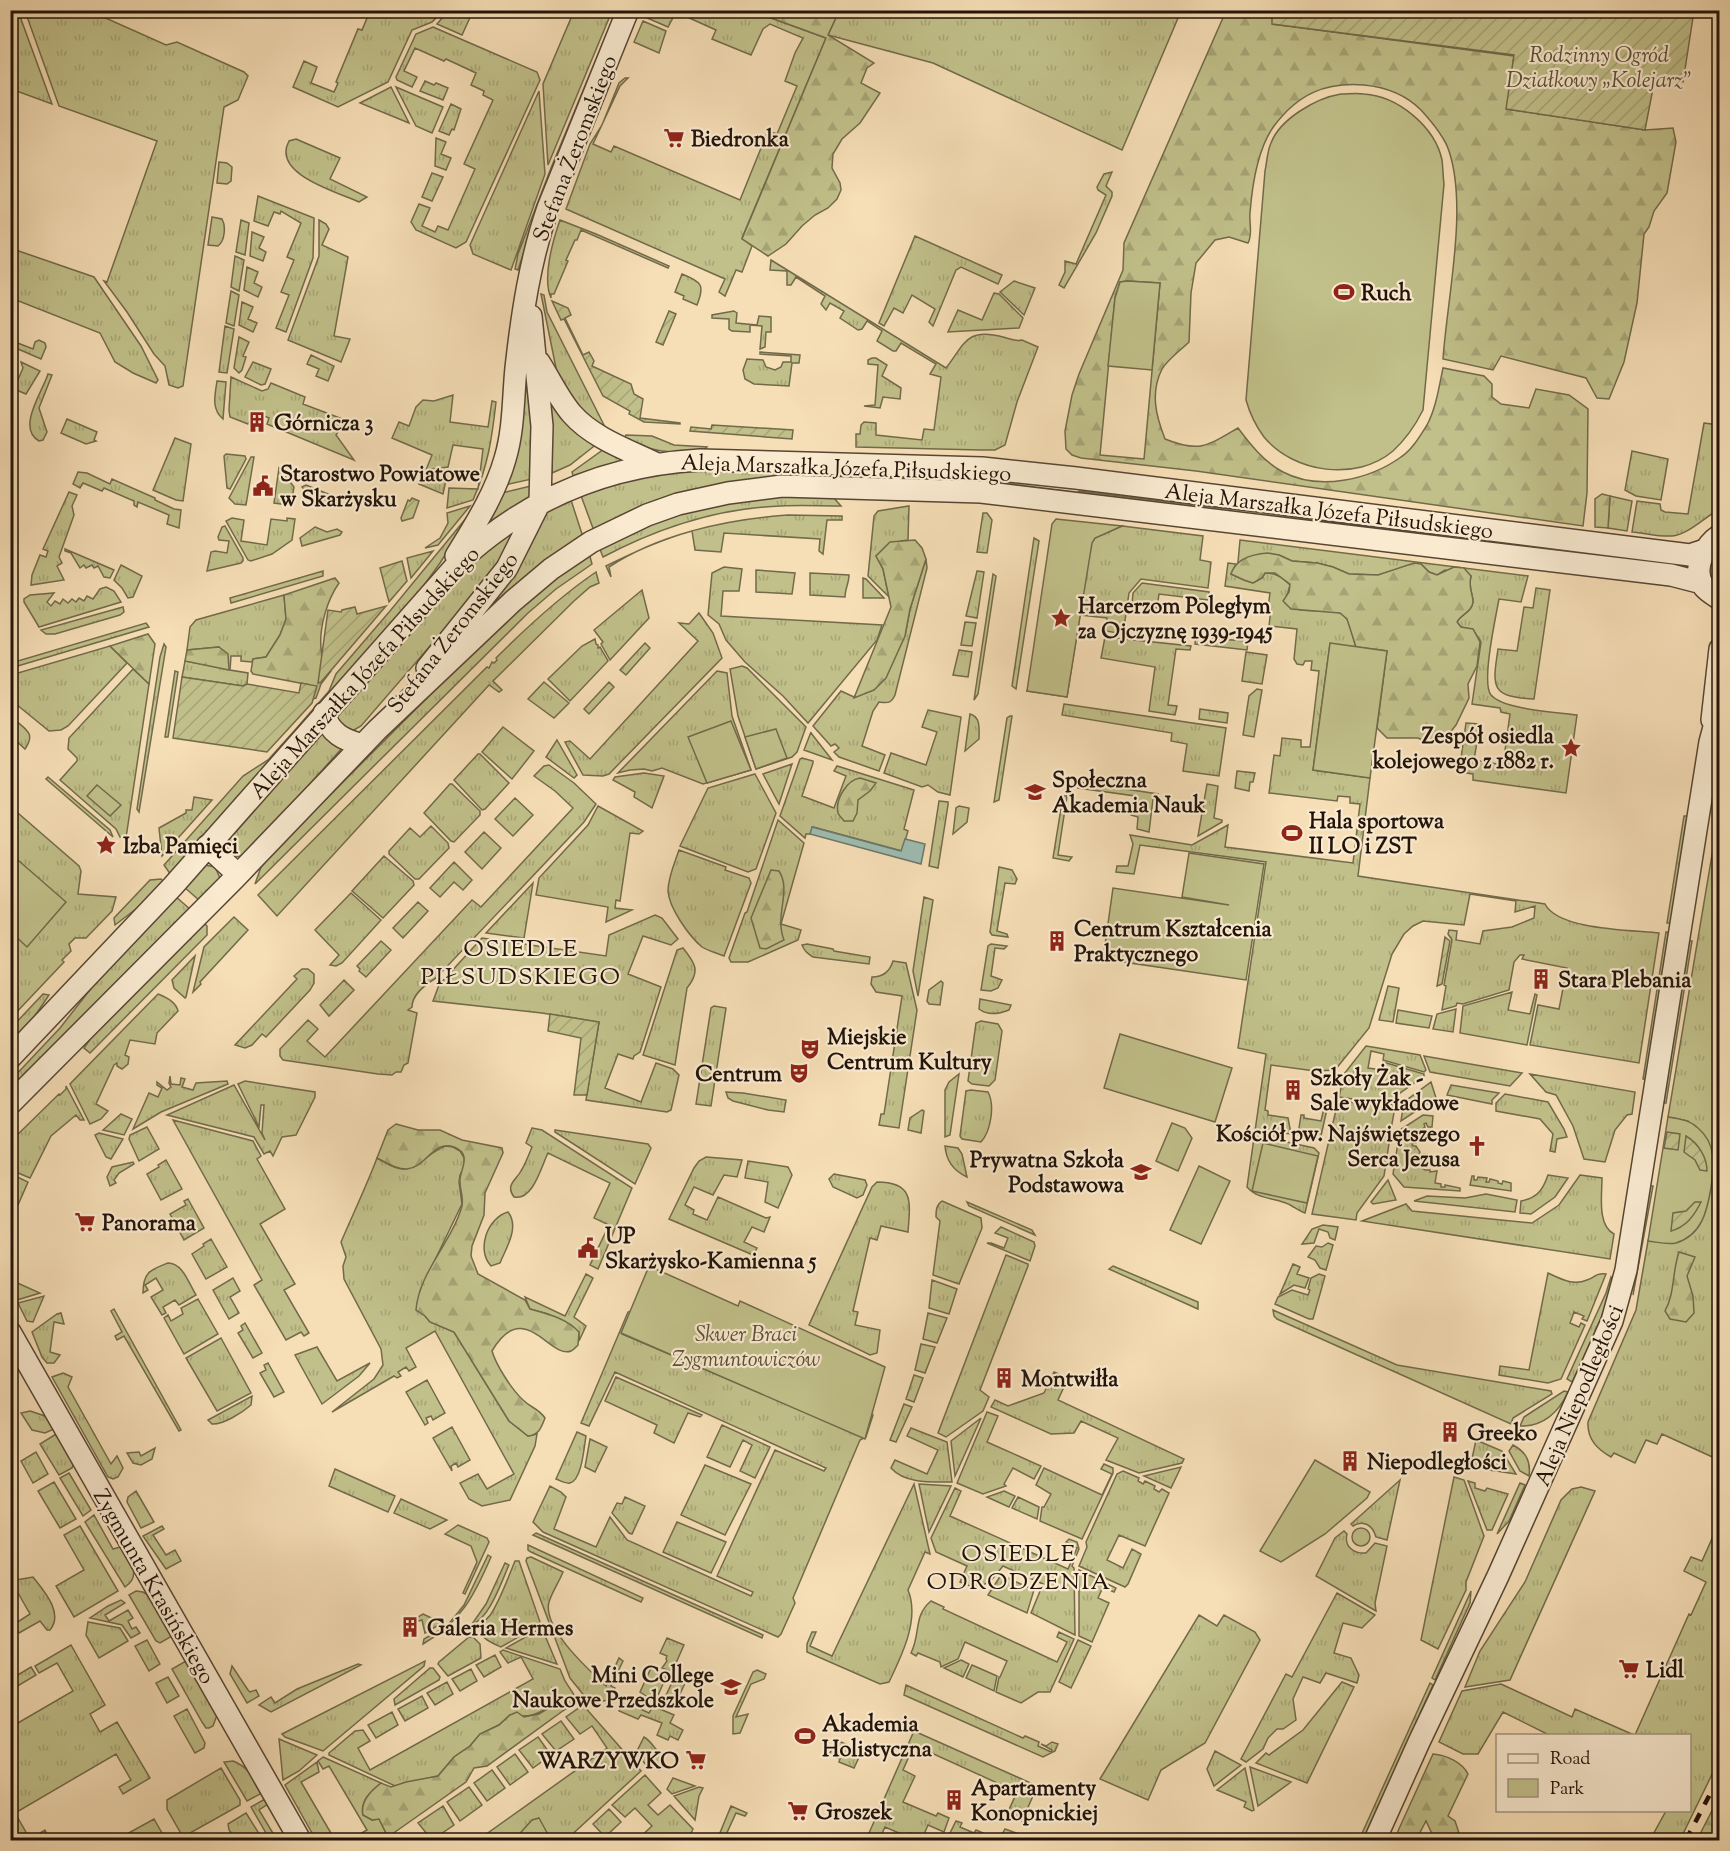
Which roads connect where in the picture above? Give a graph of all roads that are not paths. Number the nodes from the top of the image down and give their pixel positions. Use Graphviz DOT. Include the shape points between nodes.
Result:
graph roads {
  1 [pos="628,10"];
  2 [pos="528,288"];
  3 [pos="536,356"];
  4 [pos="657,464"];
  5 [pos="540,502"];
  6 [pos="1712,542"];
  7 [pos="440,582"];
  8 [pos="1702,584"];
  9 [pos="1719,599"];
  10 [pos="1719,649"];
  11 [pos="1719,705"];
  12 [pos="324,713"];
  13 [pos="370,738"];
  14 [pos="1710,742"];
  15 [pos="207,846"];
  16 [pos="235,878"];
  17 [pos="10,1058"];
  18 [pos="10,1104"];
  19 [pos="10,1332"];
  20 [pos="300,1840"];
  21 [pos="1375,1840"];
  1 -- 2 [label="street, Stefana Żeromskiego" via="548,208 533,253"];
  2 -- 3 [label="street, Stefana Żeromskiego"];
  2 -- 7 [label="street, Stefana Żeromskiego" via="506,457 484,508"];
  3 -- 4 [label="street, Stefana Żeromskiego" via="562,401 580,422"];
  3 -- 5 [label="street, Stefana Żeromskiego" via="543,451"];
  4 -- 5 [label="street, Aleja Marszałka Józefa Piłsudskiego" via="597,479"];
  4 -- 6 [label="street, Aleja Marszałka Józefa Piłsudskiego" via="713,460 982,468 1690,555"];
  5 -- 7 [label="street, Aleja Marszałka Józefa Piłsudskiego" via="486,539"];
  5 -- 13 [label="street, Stefana Żeromskiego" via="500,577"];
  6 -- 8 [label="street" via="1701,558"];
  7 -- 12 [label="street, Aleja Marszałka Józefa Piłsudskiego"];
  8 -- 9 [label="street"];
  8 -- 13 [label="street, Aleja Marszałka Józefa Piłsudskiego" via="1671,575 981,492 822,486 750,489 661,510 606,534 568,557 513,601"];
  10 -- 14 [label="street, Aleja Niepodległości"];
  11 -- 14 [label="street, Aleja Niepodległości"];
  12 -- 13 [label="street" via="326,722 340,738"];
  12 -- 15 [label="street, Aleja Marszałka Józefa Piłsudskiego"];
  13 -- 16 [label="street, Aleja Marszałka Józefa Piłsudskiego"];
  14 -- 21 [label="street, Aleja Niepodległości" via="1619,1302"];
  15 -- 16 [label="street" via="232,868"];
  15 -- 17 [label="street, Aleja Marszałka Józefa Piłsudskiego"];
  16 -- 18 [label="street, Aleja Marszałka Józefa Piłsudskiego"];
  19 -- 20 [label="street, Zygmunta Krasińskiego"];
}
